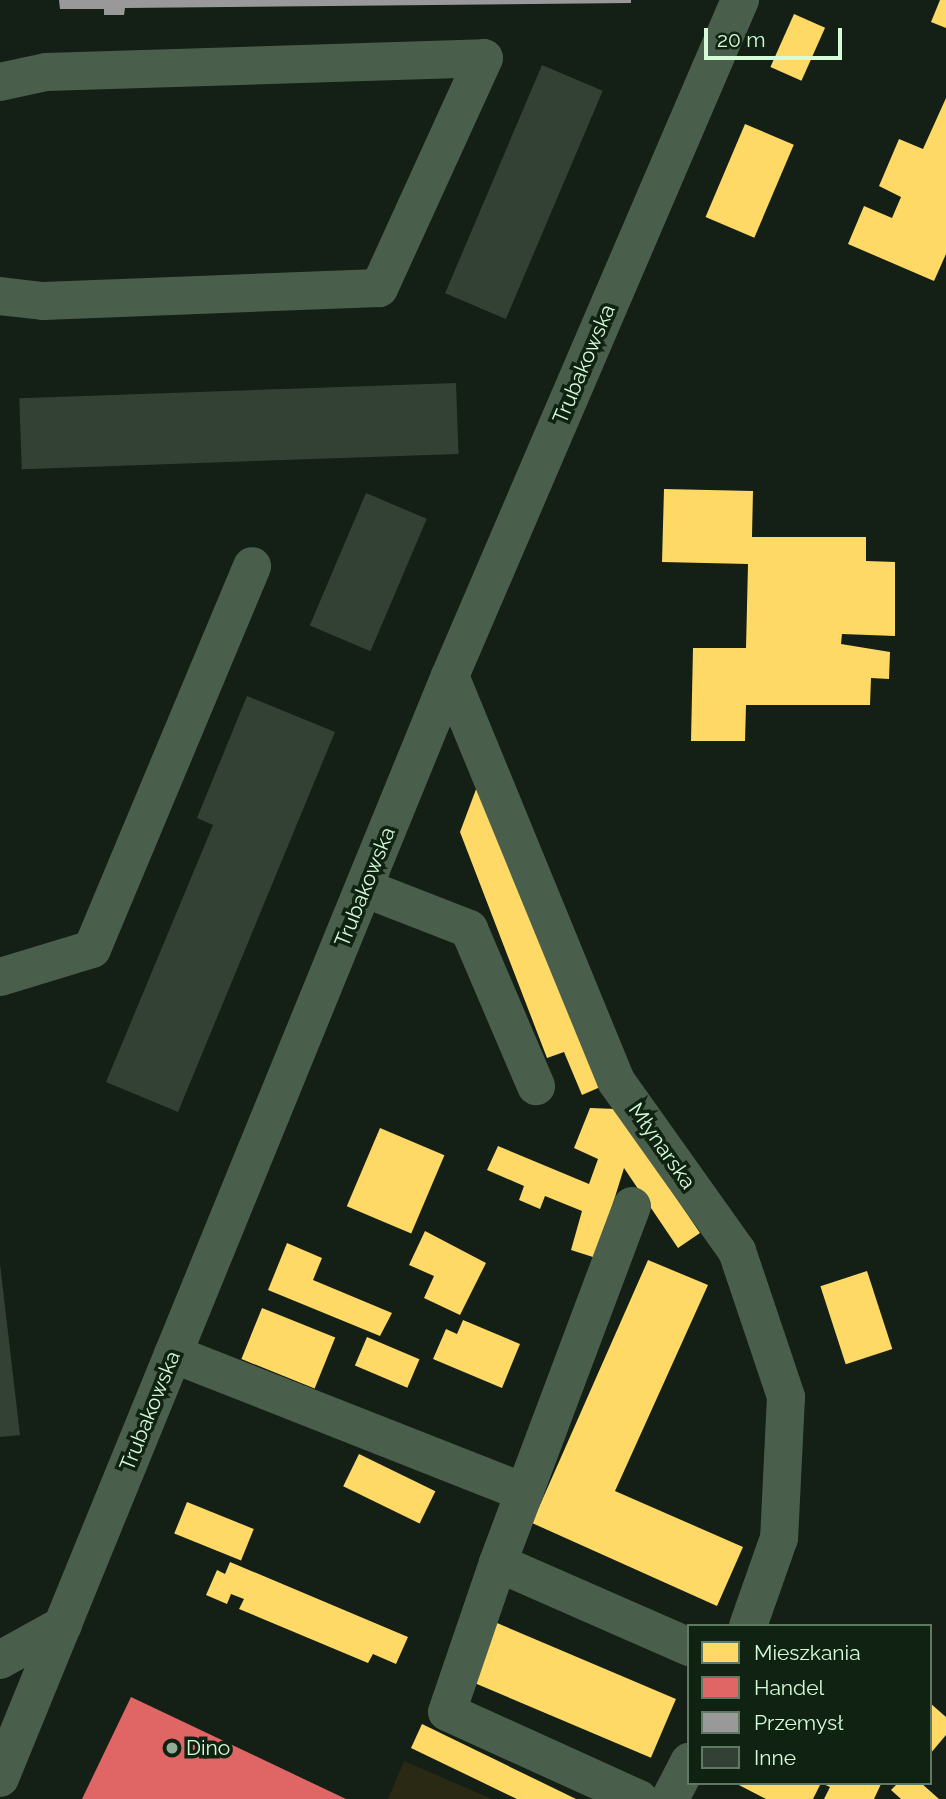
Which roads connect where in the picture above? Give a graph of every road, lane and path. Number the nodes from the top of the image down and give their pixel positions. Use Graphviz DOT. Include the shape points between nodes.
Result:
graph roads {
  1 [pos="740,0"];
  2 [pos="0,82"];
  3 [pos="0,296"];
  4 [pos="252,566"];
  5 [pos="450,676"];
  6 [pos="364,888"];
  7 [pos="0,976"];
  8 [pos="536,1086"];
  9 [pos="632,1206"];
  10 [pos="173,1354"];
  11 [pos="525,1493"];
  12 [pos="498,1563"];
  13 [pos="749,1624"];
  14 [pos="63,1625"];
  15 [pos="687,1646"];
  16 [pos="0,1660"];
  17 [pos="687,1766"];
  18 [pos="0,1778"];
  19 [pos="639,1799"];
  20 [pos="670,1799"];
  1 -- 5 [label="street, Trubakowska"];
  2 -- 3 [label="street" via="46,72 484,58 379,288 43,301"];
  4 -- 7 [label="street" via="92,949"];
  5 -- 6 [label="street, Trubakowska"];
  5 -- 13 [label="street, Młynarska" via="616,1081 737,1251 786,1397 779,1538"];
  6 -- 8 [label="street" via="469,929"];
  6 -- 10 [label="street, Trubakowska"];
  9 -- 11 [label="street"];
  10 -- 11 [label="street"];
  10 -- 14 [label="street, Trubakowska"];
  11 -- 12 [label="street"];
  12 -- 15 [label="street"];
  12 -- 19 [label="street" via="447,1712"];
  14 -- 16 [label="street"];
  14 -- 18 [label="street, Trubakowska"];
  17 -- 20 [label="street"];
}
